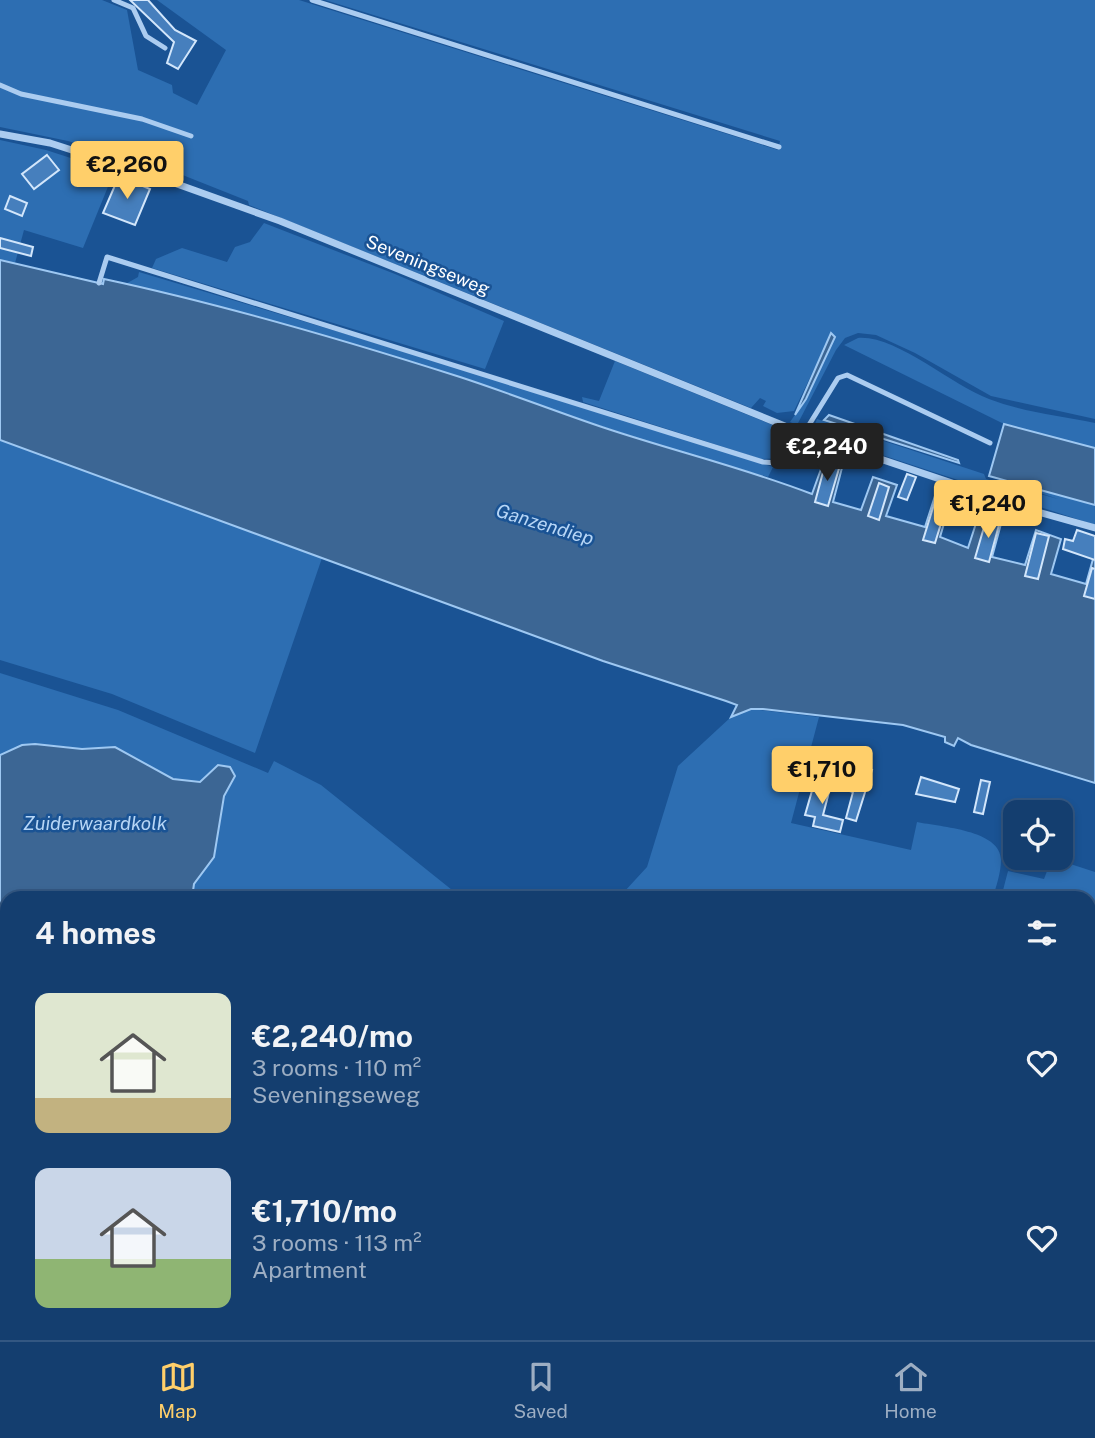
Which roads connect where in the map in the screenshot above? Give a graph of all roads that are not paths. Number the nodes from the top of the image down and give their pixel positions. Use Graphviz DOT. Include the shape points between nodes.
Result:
graph roads {
  1 [pos="114,0"];
  2 [pos="312,0"];
  3 [pos="165,48"];
  4 [pos="0,85"];
  5 [pos="0,134"];
  6 [pos="191,136"];
  7 [pos="779,147"];
  8 [pos="99,284"];
  9 [pos="804,433"];
  10 [pos="990,443"];
  11 [pos="838,446"];
  12 [pos="1095,527"];
  1 -- 3 [label="lane" via="133,8 146,36"];
  2 -- 7 [label="lane"];
  4 -- 6 [label="lane" via="21,94 142,118"];
  5 -- 9 [label="street, Seveningseweg" via="83,153 280,221"];
  8 -- 11 [label="lane" via="107,257 763,462 777,463"];
  9 -- 10 [label="lane" via="838,378 851,375"];
  9 -- 11 [label="street, Seveningseweg"];
  11 -- 12 [label="street, Seveningseweg"];
}
